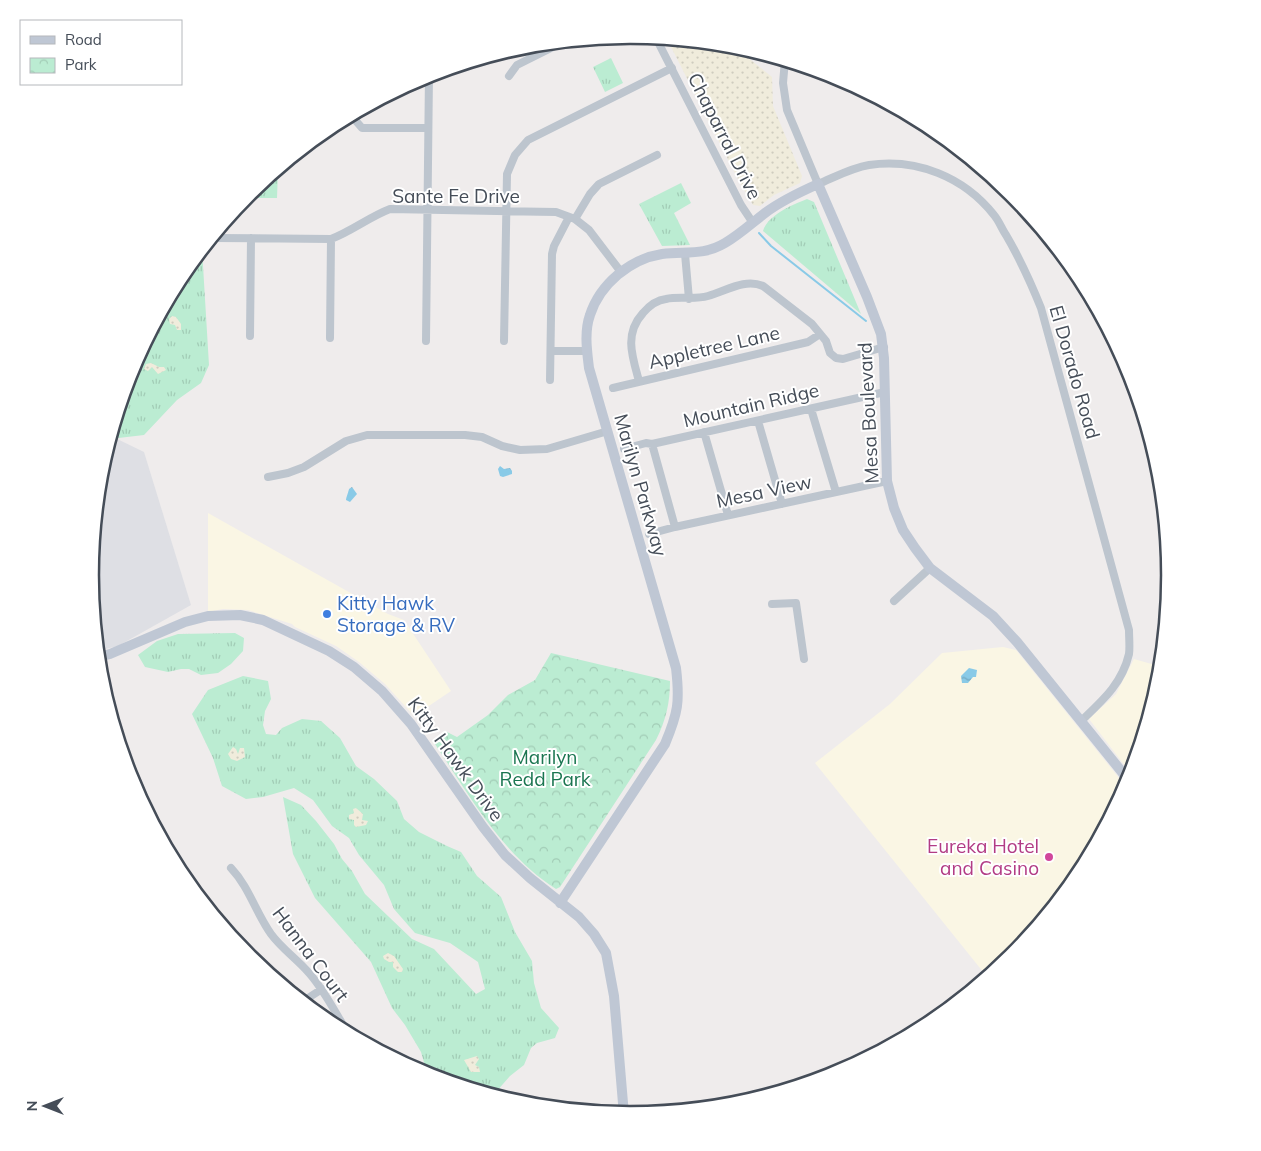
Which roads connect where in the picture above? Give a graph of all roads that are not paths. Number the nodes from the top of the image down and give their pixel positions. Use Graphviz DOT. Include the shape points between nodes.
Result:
graph roads {
  1 [pos="660,45"];
  2 [pos="545,51"];
  3 [pos="784,67"];
  4 [pos="672,68"];
  5 [pos="509,76"];
  6 [pos="429,83"];
  7 [pos="356,120"];
  8 [pos="428,128"];
  9 [pos="657,155"];
  10 [pos="818,184"];
  11 [pos="427,210"];
  12 [pos="506,211"];
  13 [pos="572,218"];
  14 [pos="753,223"];
  15 [pos="220,238"];
  16 [pos="251,238"];
  17 [pos="331,239"];
  18 [pos="685,254"];
  19 [pos="621,272"];
  20 [pos="689,298"];
  21 [pos="820,334"];
  22 [pos="250,336"];
  23 [pos="330,338"];
  24 [pos="426,341"];
  25 [pos="504,341"];
  26 [pos="884,347"];
  27 [pos="550,351"];
  28 [pos="587,351"];
  29 [pos="550,380"];
  30 [pos="639,381"];
  31 [pos="613,388"];
  32 [pos="885,392"];
  33 [pos="811,408"];
  34 [pos="758,420"];
  35 [pos="608,431"];
  36 [pos="704,432"];
  37 [pos="652,444"];
  38 [pos="624,449"];
  39 [pos="268,477"];
  40 [pos="887,481"];
  41 [pos="836,492"];
  42 [pos="782,504"];
  43 [pos="728,515"];
  44 [pos="675,527"];
  45 [pos="649,534"];
  46 [pos="930,568"];
  47 [pos="894,601"];
  48 [pos="772,604"];
  49 [pos="105,655"];
  50 [pos="804,659"];
  51 [pos="1081,721"];
  52 [pos="1124,774"];
  53 [pos="231,868"];
  54 [pos="560,903"];
  55 [pos="322,990"];
  56 [pos="308,998"];
  57 [pos="341,1022"];
  58 [pos="623,1107"];
  1 -- 4 [label="street, Chaparral Drive"];
  2 -- 5 [label="street" via="516,65"];
  3 -- 10 [label="street, Mesa Boulevard" via="787,110"];
  4 -- 12 [label="street" via="528,140 515,154 507,174"];
  4 -- 14 [label="street, Chaparral Drive"];
  6 -- 8 [label="street"];
  7 -- 8 [label="street" via="362,128"];
  8 -- 11 [label="street"];
  9 -- 13 [label="street" via="599,184"];
  10 -- 14 [label="street, Marilyn Parkway" via="765,212"];
  10 -- 26 [label="street, Mesa Boulevard" via="877,321"];
  10 -- 51 [label="street, El Dorado Road" via="844,172 892,164 914,165 950,178 978,197 996,216 1029,278 1041,308 1129,630 1129,652 1122,675 1108,696"];
  11 -- 12 [label="street, Sante Fe Drive"];
  11 -- 17 [label="street, Sante Fe Drive" via="390,209"];
  11 -- 24 [label="street"];
  12 -- 13 [label="street, Sante Fe Drive" via="556,212"];
  12 -- 25 [label="street"];
  13 -- 19 [label="street" via="588,230"];
  13 -- 27 [label="street" via="552,254"];
  14 -- 18 [label="street, Marilyn Parkway" via="725,243"];
  15 -- 16 [label="street, Sante Fe Drive"];
  16 -- 17 [label="street, Sante Fe Drive"];
  16 -- 22 [label="street"];
  17 -- 23 [label="street"];
  18 -- 19 [label="street, Marilyn Parkway" via="662,254 638,261"];
  18 -- 20 [label="street"];
  19 -- 28 [label="street, Marilyn Parkway" via="602,292 590,315"];
  20 -- 21 [label="street" via="756,283 812,324"];
  20 -- 30 [label="street" via="655,303 636,321 631,338"];
  21 -- 26 [label="street" via="836,358 843,359"];
  21 -- 30 [label="street, Appletree Lane" via="808,342"];
  26 -- 32 [label="street, Mesa Boulevard"];
  27 -- 28 [label="street"];
  27 -- 29 [label="street"];
  28 -- 35 [label="street, Marilyn Parkway"];
  30 -- 31 [label="street, Appletree Lane"];
  32 -- 33 [label="street, Mountain Ridge"];
  32 -- 40 [label="street, Mesa Boulevard"];
  33 -- 34 [label="street, Mountain Ridge"];
  33 -- 41 [label="street"];
  34 -- 36 [label="street, Mountain Ridge"];
  34 -- 42 [label="street"];
  35 -- 39 [label="street" via="547,449 520,450 482,437 465,435 367,435 346,441 304,467"];
  35 -- 54 [label="street, Marilyn Parkway" via="676,668 679,694 675,720 665,744"];
  36 -- 37 [label="street, Mountain Ridge"];
  36 -- 43 [label="street"];
  37 -- 38 [label="street, Mountain Ridge"];
  37 -- 44 [label="street"];
  40 -- 41 [label="street, Mesa View"];
  40 -- 46 [label="street, Mesa Boulevard" via="903,530"];
  41 -- 42 [label="street, Mesa View"];
  42 -- 43 [label="street, Mesa View"];
  43 -- 44 [label="street, Mesa View"];
  44 -- 45 [label="street, Mesa View"];
  46 -- 47 [label="street"];
  46 -- 51 [label="street, Mesa Boulevard" via="993,616"];
  48 -- 50 [label="street" via="796,603"];
  49 -- 54 [label="street, Kitty Hawk Drive" via="185,622 208,616 240,615 263,620 329,651 354,667 395,705 505,854"];
  51 -- 52 [label="street, Mesa Boulevard"];
  53 -- 55 [label="street, Hanna Court" via="240,877 272,935"];
  54 -- 58 [label="street, Kitty Hawk Drive" via="580,917 606,954 614,996"];
  55 -- 56 [label="street"];
  55 -- 57 [label="street, Hanna Court"];
}
